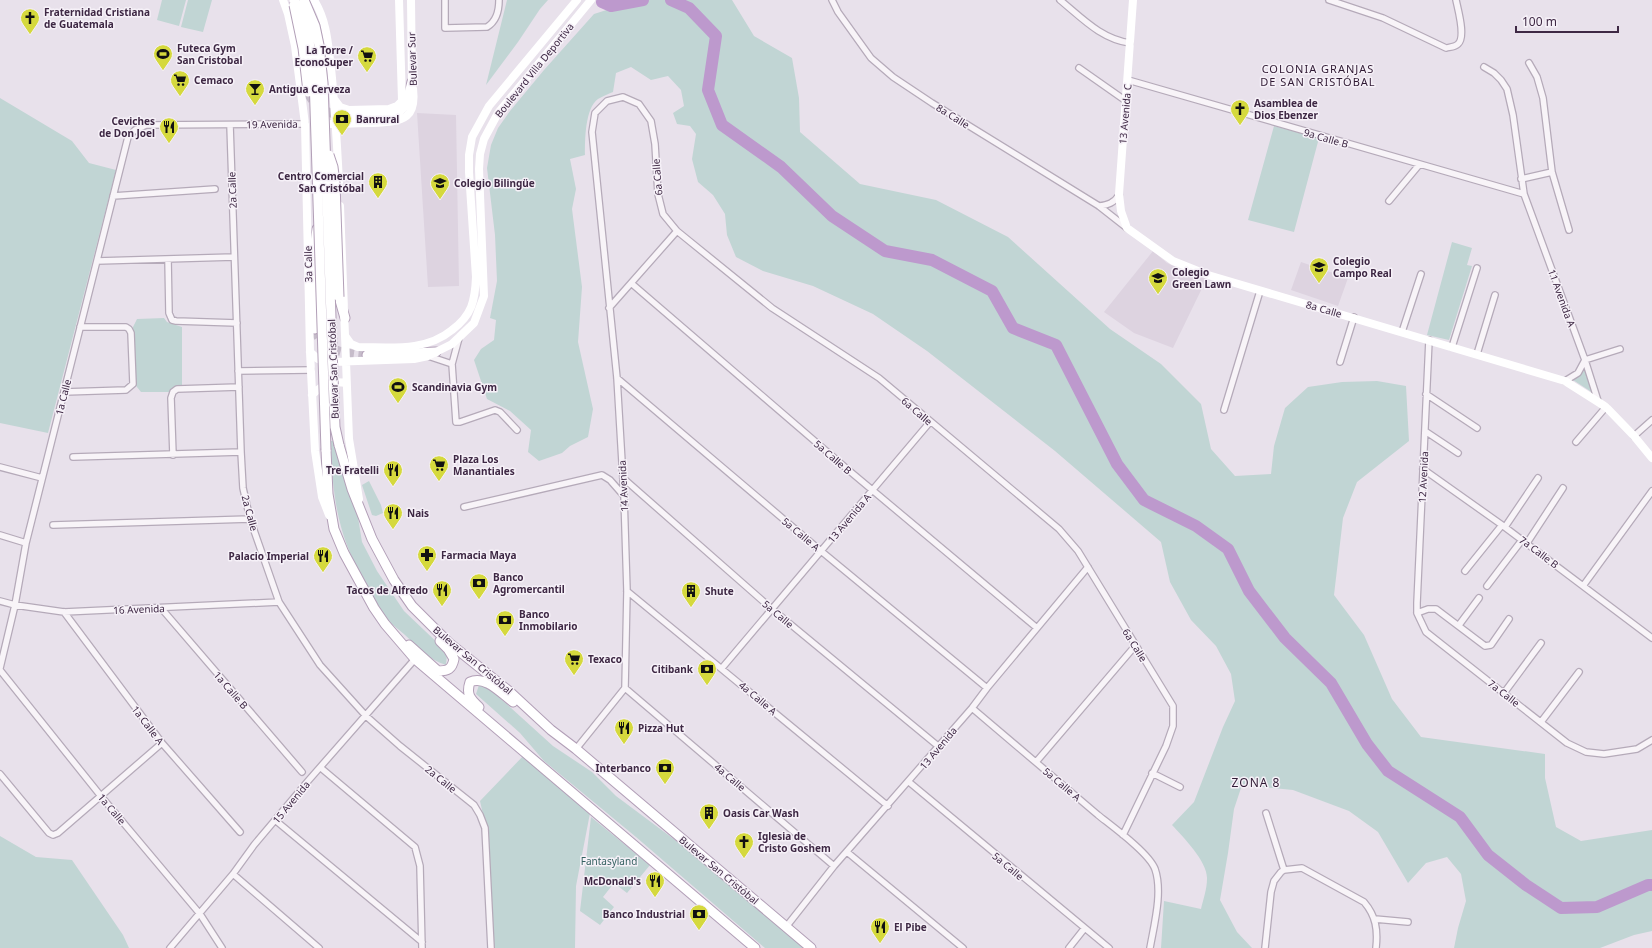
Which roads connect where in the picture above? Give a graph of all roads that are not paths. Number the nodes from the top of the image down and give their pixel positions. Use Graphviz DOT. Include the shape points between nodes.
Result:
graph roads {
  1 [pos="282,0"];
  2 [pos="293,0"];
  3 [pos="304,0"];
  4 [pos="314,0"];
  5 [pos="399,0"];
  6 [pos="411,0"];
  7 [pos="445,0"];
  8 [pos="499,0"];
  9 [pos="577,0"];
  10 [pos="591,0"];
  11 [pos="832,0"];
  12 [pos="1060,0"];
  13 [pos="1133,0"];
  14 [pos="1329,0"];
  15 [pos="1456,0"];
  16 [pos="327,32"];
  17 [pos="1130,43"];
  18 [pos="295,46"];
  19 [pos="1529,64"];
  20 [pos="1484,67"];
  21 [pos="1079,68"];
  22 [pos="1128,80"];
  23 [pos="412,82"];
  24 [pos="308,92"];
  25 [pos="334,98"];
  26 [pos="1126,102"];
  27 [pos="407,116"];
  28 [pos="345,117"];
  29 [pos="305,124"];
  30 [pos="335,124"];
  31 [pos="230,125"];
  32 [pos="135,130"];
  33 [pos="326,142"];
  34 [pos="1419,165"];
  35 [pos="1552,172"];
  36 [pos="1521,179"];
  37 [pos="215,189"];
  38 [pos="339,192"];
  39 [pos="1119,194"];
  40 [pos="1524,194"];
  41 [pos="113,196"];
  42 [pos="306,201"];
  43 [pos="1389,201"];
  44 [pos="1099,206"];
  45 [pos="319,222"];
  46 [pos="1127,228"];
  47 [pos="1569,230"];
  48 [pos="676,231"];
  49 [pos="478,249"];
  50 [pos="234,257"];
  51 [pos="168,259"];
  52 [pos="97,261"];
  53 [pos="1477,268"];
  54 [pos="1421,274"];
  55 [pos="631,283"];
  56 [pos="1260,291"];
  57 [pos="1496,295"];
  58 [pos="609,308"];
  59 [pos="1354,317"];
  60 [pos="345,318"];
  61 [pos="237,323"];
  62 [pos="80,327"];
  63 [pos="316,329"];
  64 [pos="1402,332"];
  65 [pos="346,338"];
  66 [pos="459,338"];
  67 [pos="1429,340"];
  68 [pos="1452,347"];
  69 [pos="1620,348"];
  70 [pos="310,352"];
  71 [pos="432,354"];
  72 [pos="1478,354"];
  73 [pos="367,356"];
  74 [pos="1585,360"];
  75 [pos="1340,362"];
  76 [pos="346,363"];
  77 [pos="452,364"];
  78 [pos="311,370"];
  79 [pos="238,371"];
  80 [pos="617,378"];
  81 [pos="1565,381"];
  82 [pos="346,383"];
  83 [pos="239,387"];
  84 [pos="64,392"];
  85 [pos="1426,394"];
  86 [pos="312,395"];
  87 [pos="1598,401"];
  88 [pos="1606,407"];
  89 [pos="1224,410"];
  90 [pos="1652,420"];
  91 [pos="930,422"];
  92 [pos="1477,428"];
  93 [pos="517,430"];
  94 [pos="1425,431"];
  95 [pos="1636,433"];
  96 [pos="1576,442"];
  97 [pos="241,452"];
  98 [pos="1458,453"];
  99 [pos="173,455"];
  100 [pos="73,457"];
  101 [pos="1652,458"];
  102 [pos="0,467"];
  103 [pos="1423,469"];
  104 [pos="42,478"];
  105 [pos="623,478"];
  106 [pos="1538,478"];
  107 [pos="1563,488"];
  108 [pos="872,490"];
  109 [pos="1652,491"];
  110 [pos="624,496"];
  111 [pos="359,504"];
  112 [pos="464,507"];
  113 [pos="250,518"];
  114 [pos="53,525"];
  115 [pos="1503,526"];
  116 [pos="334,529"];
  117 [pos="0,535"];
  118 [pos="1522,540"];
  119 [pos="26,543"];
  120 [pos="1527,543"];
  121 [pos="821,551"];
  122 [pos="1088,567"];
  123 [pos="1465,571"];
  124 [pos="1487,586"];
  125 [pos="1583,586"];
  126 [pos="627,591"];
  127 [pos="1479,598"];
  128 [pos="0,601"];
  129 [pos="279,602"];
  130 [pos="15,605"];
  131 [pos="412,606"];
  132 [pos="161,608"];
  133 [pos="772,609"];
  134 [pos="64,612"];
  135 [pos="1417,613"];
  136 [pos="1509,619"];
  137 [pos="385,624"];
  138 [pos="1459,625"];
  139 [pos="1037,628"];
  140 [pos="1652,638"];
  141 [pos="1541,643"];
  142 [pos="1135,646"];
  143 [pos="415,659"];
  144 [pos="722,668"];
  145 [pos="0,669"];
  146 [pos="1579,672"];
  147 [pos="625,688"];
  148 [pos="987,688"];
  149 [pos="1504,693"];
  150 [pos="972,708"];
  151 [pos="366,716"];
  152 [pos="1541,722"];
  153 [pos="551,730"];
  154 [pos="1652,740"];
  155 [pos="162,743"];
  156 [pos="938,746"];
  157 [pos="576,749"];
  158 [pos="1036,762"];
  159 [pos="540,765"];
  160 [pos="320,768"];
  161 [pos="302,772"];
  162 [pos="1152,773"];
  163 [pos="0,774"];
  164 [pos="909,782"];
  165 [pos="1180,787"];
  166 [pos="100,795"];
  167 [pos="888,806"];
  168 [pos="1266,813"];
  169 [pos="276,820"];
  170 [pos="240,832"];
  171 [pos="1122,835"];
  172 [pos="847,852"];
  173 [pos="834,866"];
  174 [pos="1282,871"];
  175 [pos="233,874"];
  176 [pos="200,914"];
  177 [pos="1375,919"];
  178 [pos="1408,922"];
  179 [pos="786,927"];
  180 [pos="1084,929"];
  181 [pos="422,945"];
  182 [pos="170,948"];
  183 [pos="222,948"];
  184 [pos="319,948"];
  185 [pos="491,948"];
  186 [pos="755,948"];
  187 [pos="811,948"];
  188 [pos="963,948"];
  189 [pos="1069,948"];
  190 [pos="1109,948"];
  191 [pos="1150,948"];
  192 [pos="1265,948"];
  193 [pos="1376,948"];
  1 -- 18 [label="street, 3a Calle"];
  2 -- 24 [label="main road, bridge" via="304,48"];
  2 -- 45 [label="main road, Bulevar San Cristóbal, bridge" via="304,18 314,77"];
  3 -- 33 [label="main road, Bulevar San Cristóbal, bridge" via="315,26 319,45"];
  4 -- 16 [label="street"];
  5 -- 25 [label="street, Bulevar Sur" via="402,101 389,109 349,110 340,107"];
  6 -- 23 [label="street, Bulevar Sur"];
  7 -- 8 [label="street" via="445,28 492,25 498,11"];
  9 -- 49 [label="street, Boulevard Villa Deportiva" via="489,106 472,137 469,172"];
  10 -- 49 [label="street, Boulevard Villa Deportiva" via="498,113 484,139 479,170"];
  11 -- 44 [label="street, 8a Calle" via="872,58 893,77"];
  12 -- 17 [label="street" via="1094,29 1116,41"];
  13 -- 17 [label="street, 13 Avenida C"];
  14 -- 15 [label="street" via="1383,18 1446,48 1457,45 1461,40"];
  16 -- 18 [label="street" via="299,38"];
  16 -- 25 [label="street"];
  17 -- 22 [label="street, 13 Avenida C"];
  18 -- 29 [label="street, 3a Calle"];
  19 -- 35 [label="street" via="1537,76 1543,98"];
  20 -- 36 [label="street, 11 Avenida A" via="1498,76 1507,89"];
  21 -- 26 [label="street"];
  22 -- 26 [label="street, 13 Avenida C"];
  22 -- 34 [label="street, 9a Calle B"];
  23 -- 27 [label="street, Bulevar Sur" via="413,103"];
  23 -- 28 [label="main road" via="406,105 398,113"];
  25 -- 30 [label="street"];
  26 -- 39 [label="street, 13 Avenida C"];
  27 -- 30 [label="street, 19 Avenida" via="394,122"];
  29 -- 30 [label="street, 19 Avenida"];
  29 -- 31 [label="street, 19 Avenida"];
  29 -- 42 [label="street, 3a Calle"];
  30 -- 38 [label="street"];
  31 -- 32 [label="street, 19 Avenida" via="146,125"];
  31 -- 50 [label="street, 2a Calle"];
  32 -- 41 [label="street, 1a Calle" via="128,137"];
  33 -- 60 [label="main road, bridge" via="335,183 339,297"];
  33 -- 111 [label="main road, Bulevar San Cristóbal, bridge" via="335,427 352,489"];
  34 -- 40 [label="street, 9a Calle B"];
  34 -- 43 [label="street"];
  35 -- 36 [label="street"];
  35 -- 47 [label="street"];
  36 -- 40 [label="street, 11 Avenida A"];
  37 -- 41 [label="street"];
  38 -- 42 [label="street" via="333,188 322,188 310,195"];
  38 -- 60 [label="street"];
  39 -- 44 [label="street" via="1116,200 1108,205"];
  39 -- 46 [label="street, 13 Avenida C"];
  40 -- 74 [label="street, 11 Avenida A"];
  41 -- 52 [label="street, 1a Calle"];
  42 -- 70 [label="street, 3a Calle"];
  44 -- 46 [label="street, 8a Calle"];
  45 -- 63 [label="main road, bridge" via="313,258"];
  45 -- 116 [label="main road, Bulevar San Cristóbal, bridge" via="328,494"];
  46 -- 56 [label="street, 8a Calle" via="1173,261 1208,276"];
  48 -- 55 [label="street"];
  48 -- 58 [label="street, 6a Calle" via="663,214 658,194 651,121 639,104 623,97 607,101 595,113 592,132"];
  48 -- 91 [label="street, 6a Calle" via="772,308 879,378"];
  49 -- 65 [label="street, Boulevard Villa Deportiva" via="472,308 465,320 446,335 431,343 411,346 358,347"];
  49 -- 66 [label="street, Boulevard Villa Deportiva" via="484,296 474,323"];
  50 -- 51 [label="street"];
  50 -- 61 [label="street, 2a Calle"];
  51 -- 52 [label="street"];
  51 -- 61 [label="street" via="169,313 172,320"];
  52 -- 62 [label="street, 1a Calle"];
  53 -- 68 [label="street"];
  54 -- 64 [label="street"];
  55 -- 58 [label="street"];
  55 -- 108 [label="street, 5a Calle B"];
  56 -- 59 [label="street, 8a Calle"];
  56 -- 89 [label="street"];
  57 -- 72 [label="street"];
  58 -- 80 [label="street, 14 Avenida"];
  59 -- 64 [label="street, 8a Calle"];
  59 -- 75 [label="street"];
  60 -- 65 [label="street"];
  61 -- 79 [label="street, 2a Calle"];
  62 -- 84 [label="street, 1a Calle"];
  62 -- 84 [label="street" via="129,329 133,384 126,390"];
  64 -- 67 [label="street, 8a Calle"];
  65 -- 76 [label="street"];
  66 -- 71 [label="street, Boulevard Villa Deportiva"];
  66 -- 77 [label="street"];
  67 -- 68 [label="street, 8a Calle"];
  67 -- 85 [label="street, 12 Avenida"];
  68 -- 72 [label="street, 8a Calle"];
  69 -- 74 [label="street"];
  70 -- 76 [label="street, Boulevard Villa Deportiva" via="318,359"];
  70 -- 78 [label="street, 3a Calle"];
  71 -- 73 [label="main road"];
  71 -- 76 [label="street, Boulevard Villa Deportiva" via="414,359"];
  71 -- 77 [label="street"];
  72 -- 81 [label="street, 8a Calle"];
  74 -- 81 [label="street" via="1578,373"];
  74 -- 87 [label="street, 11 Avenida A"];
  76 -- 82 [label="street"];
  77 -- 93 [label="street" via="456,422 495,410"];
  78 -- 79 [label="street"];
  78 -- 86 [label="street, 3a Calle"];
  79 -- 83 [label="street, 2a Calle"];
  80 -- 105 [label="street, 14 Avenida"];
  80 -- 121 [label="street, 5a Calle A"];
  81 -- 87 [label="street, 8a Calle"];
  82 -- 86 [label="street" via="324,385"];
  82 -- 111 [label="street" via="350,444"];
  83 -- 97 [label="street, 2a Calle"];
  83 -- 99 [label="street" via="177,389 172,392"];
  84 -- 104 [label="street, 1a Calle"];
  85 -- 92 [label="street"];
  85 -- 94 [label="street, 12 Avenida"];
  86 -- 116 [label="street, 3a Calle" via="318,474 322,497"];
  87 -- 88 [label="street, 8a Calle"];
  88 -- 95 [label="street, 8a Calle"];
  88 -- 96 [label="street"];
  90 -- 95 [label="street"];
  91 -- 108 [label="street, 13 Avenida A"];
  91 -- 122 [label="street, 6a Calle" via="1059,529"];
  94 -- 98 [label="street"];
  94 -- 103 [label="street, 12 Avenida"];
  95 -- 101 [label="street, 8a Calle"];
  97 -- 99 [label="street"];
  97 -- 113 [label="street, 2a Calle" via="243,488"];
  99 -- 100 [label="street"];
  102 -- 104 [label="street"];
  103 -- 115 [label="street, 7a Calle B"];
  103 -- 135 [label="street, 12 Avenida"];
  104 -- 119 [label="street, 1a Calle"];
  105 -- 110 [label="street, 14 Avenida"];
  105 -- 133 [label="street, 5a Calle"];
  106 -- 115 [label="street"];
  107 -- 120 [label="street"];
  108 -- 121 [label="street, 13 Avenida A"];
  108 -- 139 [label="street, 5a Calle B"];
  109 -- 125 [label="street"];
  110 -- 112 [label="street" via="602,475"];
  110 -- 126 [label="street, 14 Avenida"];
  111 -- 131 [label="main road, Bulevar San Cristóbal" via="378,552"];
  113 -- 114 [label="street"];
  113 -- 129 [label="street, 2a Calle"];
  115 -- 118 [label="street, 7a Calle B"];
  115 -- 123 [label="street"];
  116 -- 137 [label="main road, Bulevar San Cristóbal" via="366,595"];
  117 -- 119 [label="street"];
  118 -- 120 [label="street, 7a Calle B"];
  118 -- 124 [label="street"];
  119 -- 130 [label="street, 1a Calle"];
  120 -- 125 [label="street, 7a Calle B"];
  121 -- 133 [label="street, 13 Avenida A"];
  121 -- 148 [label="street, 5a Calle A"];
  122 -- 139 [label="street, 13 Avenida"];
  122 -- 142 [label="street, 6a Calle"];
  125 -- 140 [label="street, 7a Calle B"];
  126 -- 144 [label="street, 4a Calle A"];
  126 -- 147 [label="street, 14 Avenida"];
  127 -- 138 [label="street"];
  128 -- 130 [label="street, 16 Avenida"];
  129 -- 132 [label="street, 16 Avenida"];
  129 -- 151 [label="street, 2a Calle" via="320,665"];
  130 -- 134 [label="street, 16 Avenida"];
  130 -- 145 [label="street, 1a Calle"];
  131 -- 137 [label="main road" via="419,619 454,659 449,670 438,671"];
  131 -- 153 [label="main road, Bulevar San Cristóbal" via="448,642 510,692"];
  132 -- 134 [label="street, 16 Avenida"];
  132 -- 161 [label="street, 1a Calle B"];
  133 -- 144 [label="street, 13 Avenida A"];
  133 -- 156 [label="street, 5a Calle"];
  134 -- 155 [label="street, 1a Calle A"];
  135 -- 138 [label="street" via="1436,609"];
  135 -- 149 [label="street, 7a Calle" via="1426,632"];
  136 -- 138 [label="street" via="1488,646"];
  137 -- 143 [label="main road, Bulevar San Cristóbal"];
  139 -- 148 [label="street, 13 Avenida"];
  141 -- 149 [label="street"];
  142 -- 158 [label="street"];
  142 -- 162 [label="street, 6a Calle" via="1173,706 1174,726"];
  143 -- 151 [label="street, 15 Avenida"];
  143 -- 159 [label="main road, Bulevar San Cristóbal"];
  144 -- 167 [label="street, 4a Calle A"];
  145 -- 166 [label="street, 1a Calle"];
  146 -- 152 [label="street"];
  147 -- 157 [label="street"];
  147 -- 173 [label="street, 4a Calle"];
  148 -- 150 [label="street, 13 Avenida"];
  149 -- 152 [label="street, 7a Calle"];
  150 -- 156 [label="street, 13 Avenida"];
  150 -- 158 [label="street, 5a Calle A"];
  151 -- 160 [label="street, 15 Avenida"];
  151 -- 185 [label="street, 2a Calle" via="474,806 480,815 485,828"];
  152 -- 154 [label="street, 7a Calle" via="1567,742 1586,752 1604,754 1637,749"];
  153 -- 157 [label="main road, Bulevar San Cristóbal"];
  153 -- 159 [label="main road" via="482,680 470,682 468,695 473,702"];
  155 -- 166 [label="street"];
  155 -- 170 [label="street, 1a Calle A"];
  156 -- 164 [label="street, 13 Avenida"];
  157 -- 179 [label="main road, Bulevar San Cristóbal"];
  158 -- 171 [label="street, 5a Calle A"];
  159 -- 186 [label="main road, Bulevar San Cristóbal"];
  160 -- 169 [label="street, 15 Avenida"];
  160 -- 181 [label="street" via="415,847 420,866"];
  162 -- 165 [label="street"];
  162 -- 171 [label="street"];
  163 -- 166 [label="street" via="53,835"];
  164 -- 167 [label="street, 13 Avenida"];
  164 -- 180 [label="street, 5a Calle"];
  166 -- 176 [label="street, 1a Calle"];
  167 -- 172 [label="street, 13 Avenida"];
  168 -- 174 [label="street"];
  169 -- 175 [label="street, 15 Avenida"];
  169 -- 181 [label="street"];
  171 -- 191 [label="street, 5a Calle A" via="1155,869 1158,883 1157,905"];
  172 -- 173 [label="street, 13 Avenida"];
  172 -- 188 [label="street"];
  173 -- 179 [label="street, 13 Avenida"];
  174 -- 177 [label="street" via="1302,868 1364,902"];
  174 -- 192 [label="street" via="1274,881 1271,892"];
  175 -- 176 [label="street, 15 Avenida"];
  175 -- 184 [label="street"];
  176 -- 182 [label="street, 15 Avenida"];
  176 -- 183 [label="street, 1a Calle"];
  177 -- 178 [label="street"];
  177 -- 193 [label="street"];
  179 -- 187 [label="main road, Bulevar San Cristóbal"];
  180 -- 189 [label="street"];
  180 -- 190 [label="street, 5a Calle"];
}
